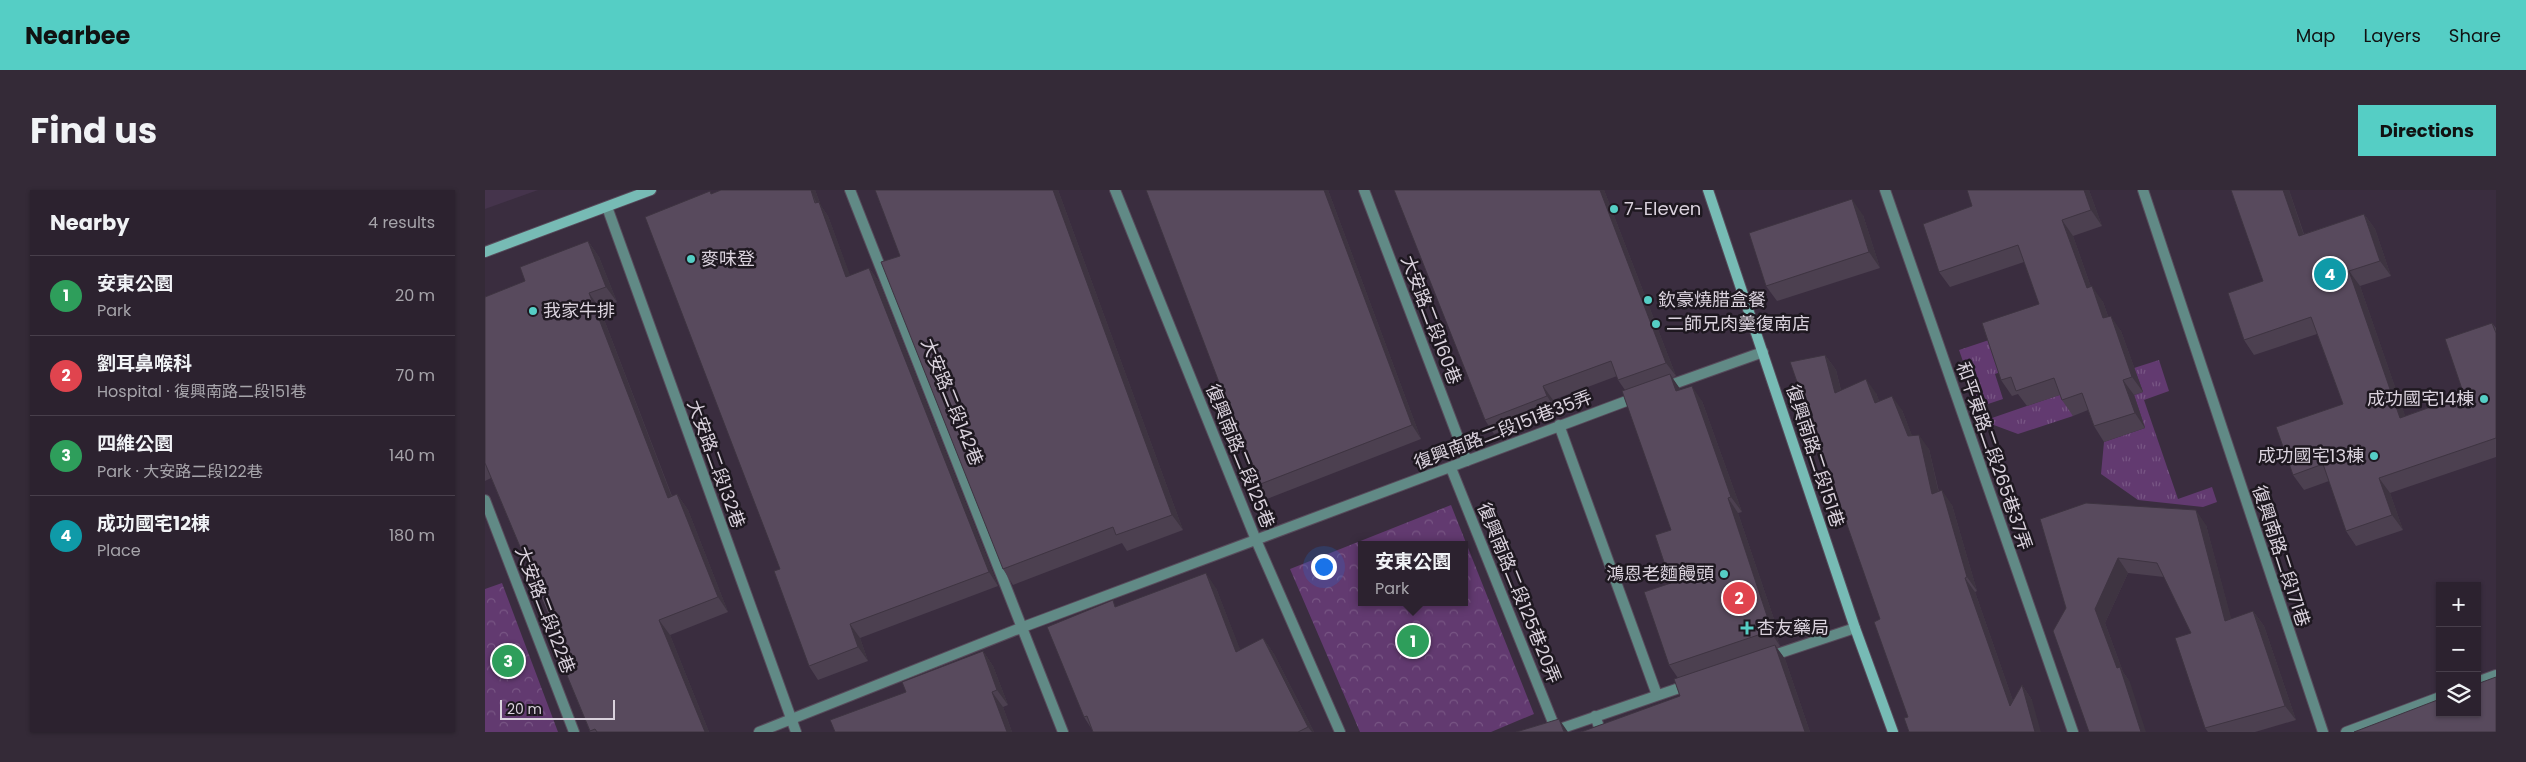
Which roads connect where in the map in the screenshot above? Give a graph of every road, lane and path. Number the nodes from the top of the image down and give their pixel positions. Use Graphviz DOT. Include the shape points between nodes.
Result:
graph roads {
  1 [pos="651,190"];
  2 [pos="850,190"];
  3 [pos="1115,190"];
  4 [pos="1364,190"];
  5 [pos="1709,190"];
  6 [pos="1885,190"];
  7 [pos="2143,190"];
  8 [pos="607,207"];
  9 [pos="485,252"];
  10 [pos="1763,352"];
  11 [pos="1559,425"];
  12 [pos="1467,461"];
  13 [pos="1451,468"];
  14 [pos="485,500"];
  15 [pos="1256,540"];
  16 [pos="1023,627"];
  17 [pos="1855,628"];
  18 [pos="1762,660"];
  19 [pos="2496,675"];
  20 [pos="2481,681"];
  21 [pos="1697,682"];
  22 [pos="1657,695"];
  23 [pos="2436,698"];
  24 [pos="1595,716"];
  25 [pos="791,720"];
  26 [pos="1554,731"];
  27 [pos="574,732"];
  28 [pos="759,732"];
  29 [pos="795,732"];
  30 [pos="1063,732"];
  31 [pos="1340,732"];
  32 [pos="1601,732"];
  33 [pos="1893,732"];
  34 [pos="2073,732"];
  35 [pos="2323,732"];
  36 [pos="2346,732"];
  1 -- 8 [label="street"];
  2 -- 16 [label="street, 大安路二段142巷"];
  3 -- 15 [label="street, 復興南路二段125巷"];
  4 -- 12 [label="street, 大安路二段160巷"];
  5 -- 10 [label="street, 復興南路二段151巷"];
  6 -- 34 [label="street, 和平東路二段265巷37弄"];
  7 -- 35 [label="street, 復興南路二段171巷"];
  8 -- 9 [label="street"];
  8 -- 25 [label="street, 大安路二段132巷"];
  10 -- 11 [label="street, 復興南路二段151巷35弄"];
  10 -- 17 [label="street, 復興南路二段151巷"];
  11 -- 12 [label="street, 復興南路二段151巷35弄"];
  11 -- 22 [label="street"];
  12 -- 13 [label="street, 復興南路二段151巷35弄"];
  13 -- 15 [label="street, 復興南路二段151巷35弄"];
  13 -- 26 [label="street, 復興南路二段125巷20弄"];
  14 -- 27 [label="street, 大安路二段122巷"];
  15 -- 16 [label="street, 復興南路二段151巷35弄"];
  15 -- 31 [label="street, 復興南路二段125巷"];
  16 -- 25 [label="street, 復興南路二段151巷35弄"];
  16 -- 30 [label="street, 大安路二段142巷"];
  17 -- 18 [label="street"];
  17 -- 33 [label="street, 復興南路二段151巷"];
  19 -- 20 [label="street"];
  21 -- 22 [label="street, 復興南路二段125巷20弄"];
  22 -- 24 [label="street, 復興南路二段125巷20弄"];
  23 -- 36 [label="street"];
  24 -- 26 [label="street, 復興南路二段125巷20弄"];
  24 -- 32 [label="street"];
  25 -- 28 [label="street, 復興南路二段151巷35弄"];
  25 -- 29 [label="street, 大安路二段132巷"];
}
